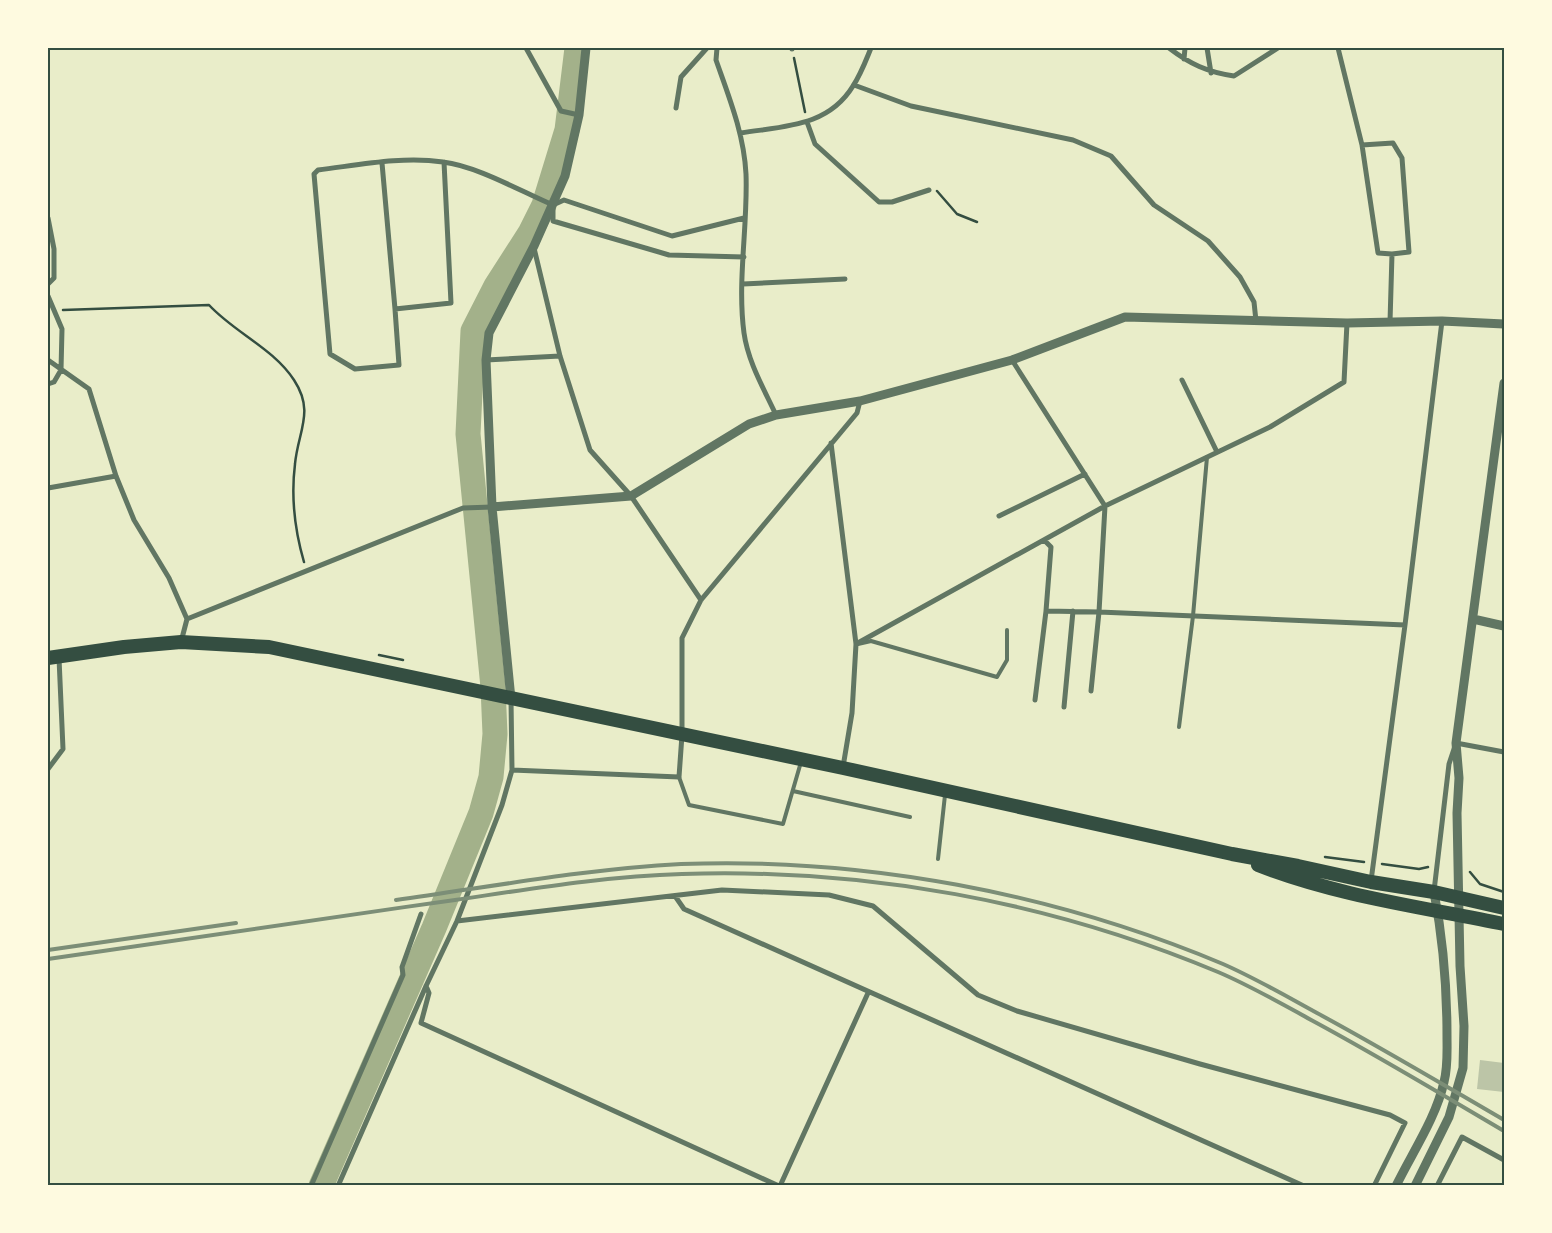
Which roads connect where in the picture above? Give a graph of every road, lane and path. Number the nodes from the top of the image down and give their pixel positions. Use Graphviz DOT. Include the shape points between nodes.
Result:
graph roads {
  1 [pos="526,48"];
  2 [pos="586,48"];
  3 [pos="707,48"];
  4 [pos="717,48"];
  5 [pos="792,48"];
  6 [pos="872,48"];
  7 [pos="1168,48"];
  8 [pos="1185,48"];
  9 [pos="1208,48"];
  10 [pos="1278,48"];
  11 [pos="1338,48"];
  12 [pos="1184,59"];
  13 [pos="1211,73"];
  14 [pos="854,85"];
  15 [pos="676,108"];
  16 [pos="579,115"];
  17 [pos="807,122"];
  18 [pos="741,133"];
  19 [pos="1362,145"];
  20 [pos="444,162"];
  21 [pos="382,163"];
  22 [pos="928,190"];
  23 [pos="553,205"];
  24 [pos="48,218"];
  25 [pos="744,218"];
  26 [pos="977,222"];
  27 [pos="534,246"];
  28 [pos="1392,254"];
  29 [pos="744,257"];
  30 [pos="845,279"];
  31 [pos="48,284"];
  32 [pos="743,284"];
  33 [pos="48,296"];
  34 [pos="395,309"];
  35 [pos="54,312"];
  36 [pos="1256,321"];
  37 [pos="1442,321"];
  38 [pos="1390,322"];
  39 [pos="1347,323"];
  40 [pos="1504,324"];
  41 [pos="560,356"];
  42 [pos="48,360"];
  43 [pos="486,360"];
  44 [pos="1012,360"];
  45 [pos="61,370"];
  46 [pos="1182,380"];
  47 [pos="1504,383"];
  48 [pos="48,384"];
  49 [pos="860,401"];
  50 [pos="776,414"];
  51 [pos="832,443"];
  52 [pos="1217,452"];
  53 [pos="1207,457"];
  54 [pos="1085,474"];
  55 [pos="116,476"];
  56 [pos="48,488"];
  57 [pos="631,496"];
  58 [pos="1105,506"];
  59 [pos="492,507"];
  60 [pos="998,516"];
  61 [pos="1044,540"];
  62 [pos="306,571"];
  63 [pos="701,600"];
  64 [pos="1046,611"];
  65 [pos="1073,611"];
  66 [pos="1099,612"];
  67 [pos="1193,616"];
  68 [pos="187,619"];
  69 [pos="1473,620"];
  70 [pos="1406,626"];
  71 [pos="1504,626"];
  72 [pos="1006,630"];
  73 [pos="181,642"];
  74 [pos="856,644"];
  75 [pos="53,656"];
  76 [pos="1091,691"];
  77 [pos="512,699"];
  78 [pos="1035,700"];
  79 [pos="1064,707"];
  80 [pos="1179,727"];
  81 [pos="682,735"];
  82 [pos="1456,743"];
  83 [pos="1504,752"];
  84 [pos="801,760"];
  85 [pos="843,768"];
  86 [pos="48,769"];
  87 [pos="512,770"];
  88 [pos="679,777"];
  89 [pos="792,791"];
  90 [pos="945,791"];
  91 [pos="910,817"];
  92 [pos="1232,854"];
  93 [pos="938,859"];
  94 [pos="1371,882"];
  95 [pos="1434,892"];
  96 [pos="675,896"];
  97 [pos="1458,898"];
  98 [pos="1504,908"];
  99 [pos="1437,912"];
  100 [pos="422,914"];
  101 [pos="1458,915"];
  102 [pos="457,921"];
  103 [pos="1504,924"];
  104 [pos="426,986"];
  105 [pos="868,993"];
  106 [pos="1504,1160"];
  107 [pos="338,1185"];
  108 [pos="311,1186"];
  109 [pos="780,1186"];
  110 [pos="1304,1186"];
  111 [pos="1374,1186"];
  112 [pos="1396,1186"];
  113 [pos="1415,1186"];
  114 [pos="1436,1186"];
  1 -- 16 [label="street" via="561,110"];
  2 -- 16 [label="street"];
  3 -- 15 [label="street" via="681,77"];
  4 -- 18 [label="street" via="716,60"];
  5 -- 17 [label="path"];
  6 -- 14 [label="street"];
  7 -- 12 [label="street"];
  8 -- 12 [label="street"];
  9 -- 13 [label="street"];
  10 -- 13 [label="street" via="1234,76"];
  11 -- 19 [label="street"];
  12 -- 13 [label="street"];
  14 -- 17 [label="street" via="841,103 825,115"];
  14 -- 36 [label="street" via="911,106 1073,140 1111,156 1154,205 1208,241 1240,277 1254,302"];
  16 -- 23 [label="street" via="566,176"];
  17 -- 18 [label="street"];
  17 -- 22 [label="street" via="815,144 879,202 892,202"];
  18 -- 25 [label="street" via="746,174"];
  19 -- 28 [label="street" via="1378,253"];
  19 -- 28 [label="street" via="1393,142 1402,158 1409,252"];
  20 -- 21 [label="street" via="406,160"];
  20 -- 23 [label="street" via="463,166"];
  20 -- 34 [label="street" via="451,303"];
  21 -- 34 [label="street"];
  21 -- 34 [label="street" via="318,170 314,174 330,354 355,369 399,364"];
  22 -- 26 [label="path" via="940,192 958,214"];
  23 -- 25 [label="street" via="564,200 672,236"];
  23 -- 27 [label="street"];
  23 -- 29 [label="street" via="553,221 669,255"];
  24 -- 31 [label="street" via="54,249 54,278"];
  25 -- 29 [label="street"];
  27 -- 41 [label="street"];
  27 -- 43 [label="street" via="489,333"];
  28 -- 38 [label="street"];
  29 -- 32 [label="street"];
  30 -- 32 [label="street"];
  32 -- 50 [label="street" via="744,334 749,356"];
  33 -- 35 [label="street"];
  35 -- 45 [label="street" via="62,329"];
  35 -- 62 [label="path" via="81,308 209,305 275,358 294,380 305,400 304,422 294,464 295,534"];
  36 -- 39 [label="street"];
  36 -- 44 [label="street" via="1125,317"];
  37 -- 38 [label="street"];
  37 -- 40 [label="street"];
  37 -- 70 [label="street"];
  38 -- 39 [label="street"];
  39 -- 52 [label="street" via="1344,382 1270,427"];
  41 -- 43 [label="street"];
  41 -- 57 [label="street" via="590,450"];
  42 -- 45 [label="street"];
  43 -- 59 [label="street"];
  44 -- 49 [label="street"];
  44 -- 54 [label="street"];
  45 -- 48 [label="street" via="54,382"];
  45 -- 55 [label="street" via="89,389"];
  46 -- 52 [label="street"];
  47 -- 69 [label="street"];
  49 -- 50 [label="street"];
  49 -- 51 [label="street" via="857,413"];
  50 -- 57 [label="street" via="749,424"];
  51 -- 63 [label="street"];
  51 -- 74 [label="street"];
  52 -- 53 [label="street"];
  53 -- 58 [label="street"];
  53 -- 67 [label="lane"];
  54 -- 58 [label="street"];
  54 -- 60 [label="street"];
  55 -- 56 [label="street"];
  55 -- 68 [label="street" via="134,520 169,578"];
  57 -- 59 [label="street"];
  57 -- 63 [label="street"];
  58 -- 61 [label="street"];
  58 -- 66 [label="street"];
  59 -- 62 [label="street" via="463,508"];
  59 -- 77 [label="street"];
  61 -- 64 [label="street" via="1051,547"];
  61 -- 74 [label="street"];
  62 -- 68 [label="street"];
  63 -- 81 [label="street" via="682,638"];
  64 -- 65 [label="street"];
  64 -- 78 [label="street"];
  65 -- 66 [label="street"];
  65 -- 79 [label="street"];
  66 -- 67 [label="street"];
  66 -- 76 [label="street"];
  67 -- 70 [label="street"];
  67 -- 80 [label="lane"];
  68 -- 73 [label="street"];
  69 -- 71 [label="street"];
  69 -- 82 [label="street"];
  70 -- 94 [label="street"];
  72 -- 74 [label="lane" via="1007,660 997,677 871,641"];
  73 -- 75 [label="highway"];
  73 -- 77 [label="highway" via="269,647"];
  74 -- 85 [label="street" via="852,713"];
  75 -- 86 [label="street" via="63,749"];
  77 -- 81 [label="highway"];
  77 -- 87 [label="street"];
  81 -- 84 [label="highway"];
  81 -- 88 [label="street"];
  82 -- 83 [label="street"];
  82 -- 95 [label="street" via="1449,764"];
  82 -- 97 [label="street" via="1459,778 1456,813"];
  84 -- 85 [label="highway"];
  84 -- 89 [label="lane"];
  85 -- 90 [label="highway"];
  87 -- 88 [label="street"];
  87 -- 102 [label="street" via="502,805"];
  88 -- 89 [label="lane" via="689,805 783,824"];
  89 -- 91 [label="lane"];
  90 -- 92 [label="highway"];
  90 -- 93 [label="lane"];
  92 -- 94 [label="highway"];
  92 -- 99 [label="highway" via="1291,878"];
  94 -- 95 [label="highway"];
  95 -- 97 [label="highway"];
  95 -- 99 [label="street"];
  96 -- 102 [label="street"];
  96 -- 105 [label="street" via="684,909"];
  96 -- 111 [label="street" via="722,890 829,895 872,906 978,996 1017,1011 1200,1064 1390,1115 1405,1123"];
  97 -- 98 [label="highway"];
  97 -- 101 [label="street"];
  99 -- 101 [label="highway"];
  99 -- 112 [label="street" via="1447,1015 1447,1064 1434,1110"];
  100 -- 108 [label="street" via="402,967 403,975"];
  101 -- 103 [label="highway"];
  101 -- 113 [label="street" via="1463,1068 1449,1117"];
  102 -- 104 [label="street"];
  104 -- 107 [label="street"];
  104 -- 109 [label="street" via="429,993 421,1023"];
  105 -- 109 [label="street"];
  105 -- 110 [label="street"];
  106 -- 114 [label="street" via="1462,1137"];
}
